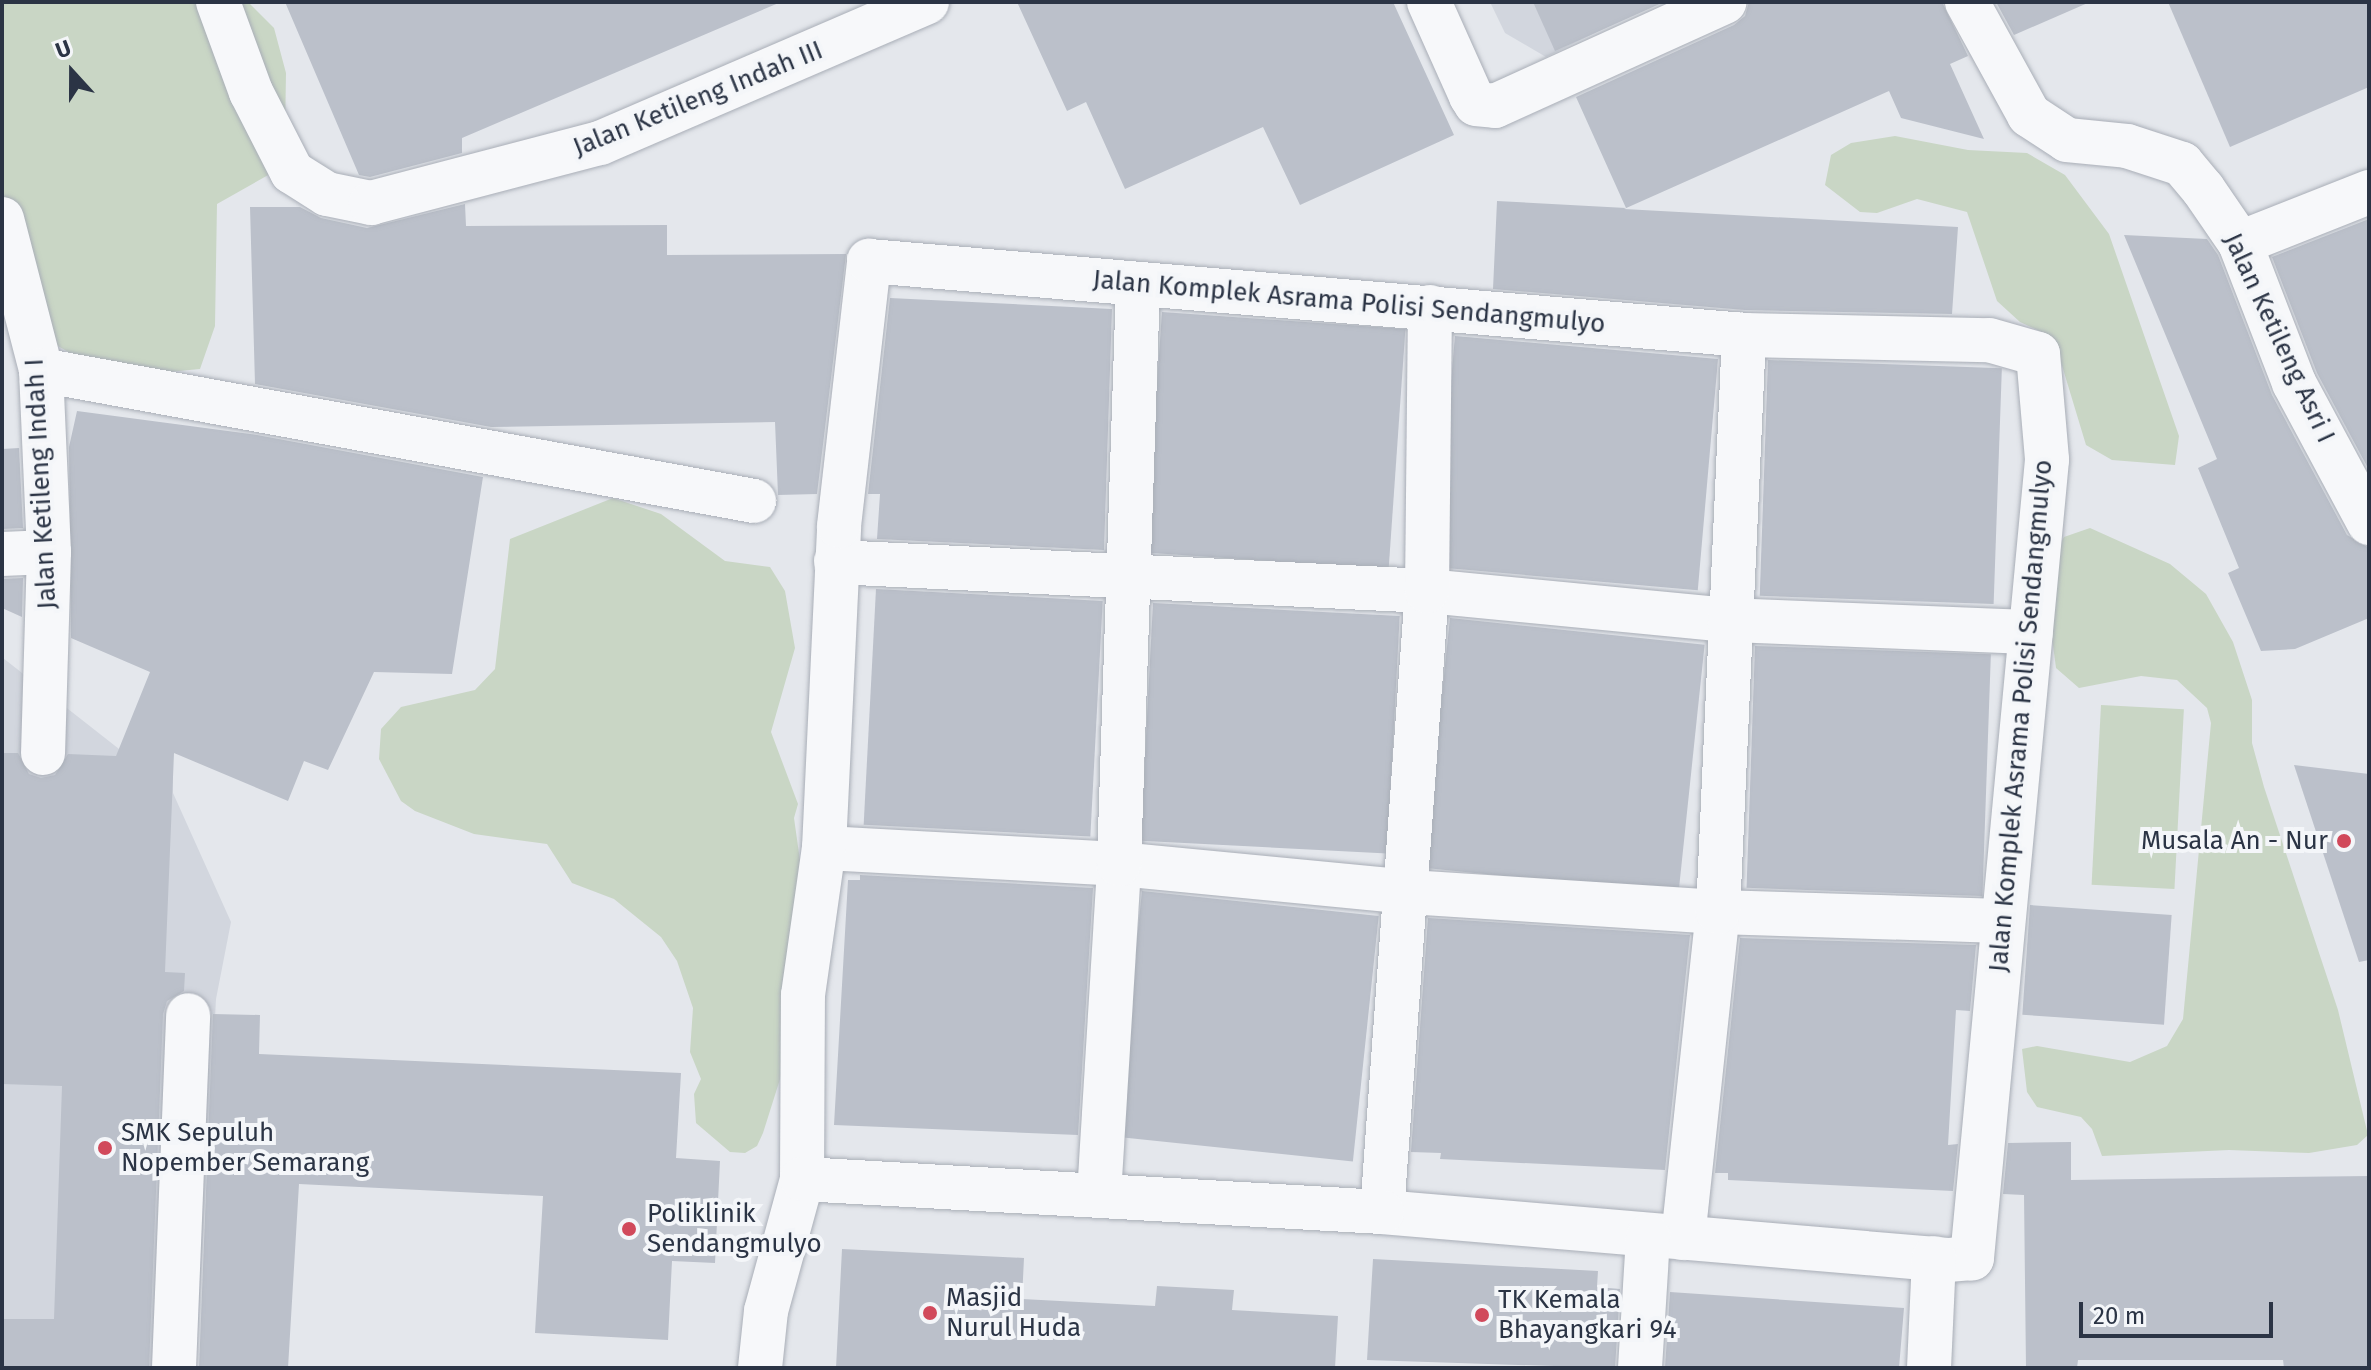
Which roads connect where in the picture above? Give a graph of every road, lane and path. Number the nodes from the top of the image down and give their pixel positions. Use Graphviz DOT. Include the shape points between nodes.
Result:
graph roads {
  1 [pos="218,2"];
  2 [pos="927,2"];
  3 [pos="1429,2"];
  4 [pos="1724,2"];
  5 [pos="1967,2"];
  6 [pos="2369,192"];
  7 [pos="2,219"];
  8 [pos="2240,243"];
  9 [pos="1138,286"];
  10 [pos="1430,307"];
  11 [pos="1744,335"];
  12 [pos="41,370"];
  13 [pos="754,501"];
  14 [pos="2369,523"];
  15 [pos="49,552"];
  16 [pos="2,554"];
  17 [pos="836,562"];
  18 [pos="1126,579"];
  19 [pos="1427,591"];
  20 [pos="1730,620"];
  21 [pos="2031,632"];
  22 [pos="43,753"];
  23 [pos="824,848"];
  24 [pos="1119,864"];
  25 [pos="1409,892"];
  26 [pos="1718,912"];
  27 [pos="2001,921"];
  28 [pos="188,1015"];
  29 [pos="802,1179"];
  30 [pos="1099,1195"];
  31 [pos="1382,1212"];
  32 [pos="1666,1237"];
  33 [pos="1954,1257"];
  34 [pos="174,1368"];
  35 [pos="760,1368"];
  36 [pos="1640,1368"];
  37 [pos="1929,1368"];
  1 -- 2 [label="street, Jalan Ketileng Indah III" via="251,92 292,172 327,194 371,203 600,143"];
  3 -- 4 [label="street" via="1471,96 1484,106 1509,105"];
  5 -- 8 [label="street, Jalan Ketileng Asri I" via="2029,115 2067,140 2127,146 2182,164"];
  6 -- 8 [label="street"];
  7 -- 12 [label="street, Jalan Ketileng Indah I"];
  8 -- 14 [label="street, Jalan Ketileng Asri I" via="2294,383"];
  9 -- 10 [label="street, Jalan Komplek Asrama Polisi Sendangmulyo"];
  9 -- 17 [label="street, Jalan Komplek Asrama Polisi Sendangmulyo" via="869,261"];
  9 -- 18 [label="street"];
  10 -- 11 [label="street, Jalan Komplek Asrama Polisi Sendangmulyo"];
  10 -- 19 [label="street"];
  11 -- 20 [label="street"];
  11 -- 21 [label="street, Jalan Komplek Asrama Polisi Sendangmulyo" via="1989,340 2038,354 2047,460"];
  12 -- 13 [label="street"];
  12 -- 15 [label="street, Jalan Ketileng Indah I"];
  15 -- 16 [label="street"];
  15 -- 22 [label="street, Jalan Ketileng Indah I"];
  17 -- 18 [label="street"];
  17 -- 23 [label="street, Jalan Komplek Asrama Polisi Sendangmulyo"];
  18 -- 19 [label="street"];
  18 -- 24 [label="street"];
  19 -- 20 [label="street"];
  19 -- 25 [label="street"];
  20 -- 21 [label="street"];
  20 -- 26 [label="street"];
  21 -- 27 [label="street, Jalan Komplek Asrama Polisi Sendangmulyo"];
  23 -- 24 [label="street"];
  23 -- 29 [label="street, Jalan Komplek Asrama Polisi Sendangmulyo" via="803,995"];
  24 -- 25 [label="street"];
  24 -- 30 [label="street"];
  25 -- 26 [label="street"];
  25 -- 31 [label="street"];
  26 -- 27 [label="street"];
  26 -- 32 [label="street"];
  27 -- 33 [label="street, Jalan Komplek Asrama Polisi Sendangmulyo"];
  28 -- 34 [label="street"];
  29 -- 30 [label="street"];
  29 -- 35 [label="street, Jalan Komplek Asrama Polisi Sendangmulyo" via="766,1311"];
  30 -- 31 [label="street"];
  31 -- 32 [label="street"];
  32 -- 33 [label="street"];
  32 -- 36 [label="street"];
  33 -- 37 [label="street, Jalan Komplek Asrama Polisi Sendangmulyo"];
}
